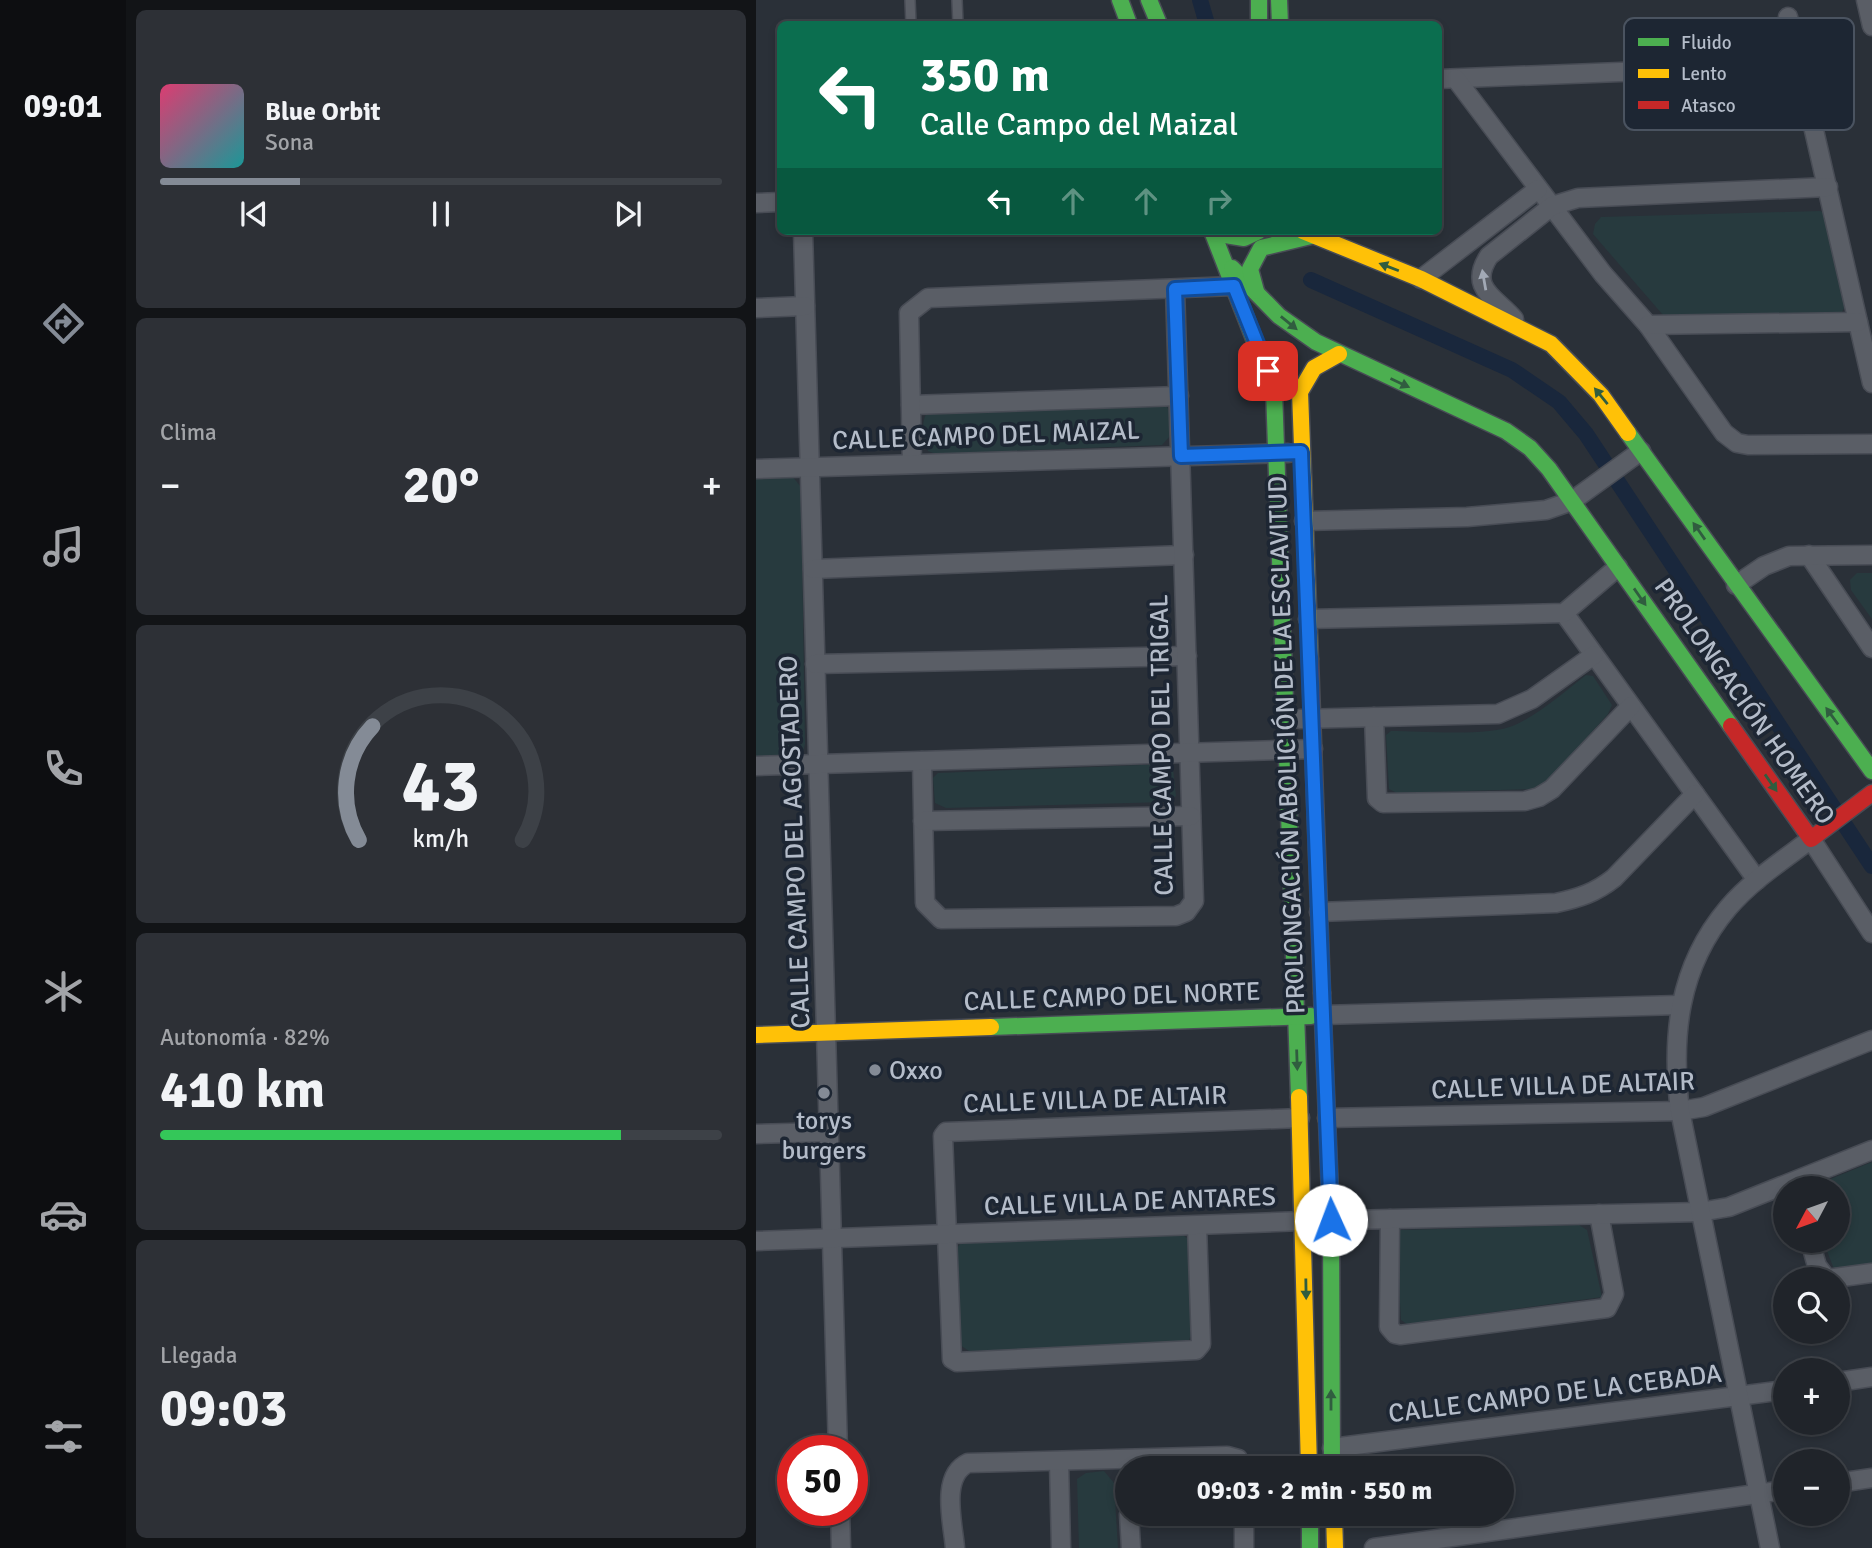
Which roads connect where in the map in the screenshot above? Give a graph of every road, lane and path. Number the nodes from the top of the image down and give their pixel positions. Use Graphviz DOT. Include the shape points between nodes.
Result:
graph roads {
  1 [pos="910,0"];
  2 [pos="957,0"];
  3 [pos="1120,0"];
  4 [pos="1149,0"];
  5 [pos="1259,0"];
  6 [pos="1279,0"];
  7 [pos="1866,0"];
  8 [pos="911,21"];
  9 [pos="958,21"];
  10 [pos="1128,21"];
  11 [pos="1158,21"];
  12 [pos="1259,21"];
  13 [pos="1280,21"];
  14 [pos="1872,26"];
  15 [pos="1624,72"];
  16 [pos="1447,79"];
  17 [pos="1815,130"];
  18 [pos="1828,187"];
  19 [pos="1538,189"];
  20 [pos="777,202"];
  21 [pos="756,203"];
  22 [pos="1552,206"];
  23 [pos="803,235"];
  24 [pos="1214,235"];
  25 [pos="1226,235"];
  26 [pos="1252,235"];
  27 [pos="1301,235"];
  28 [pos="1312,235"];
  29 [pos="1223,258"];
  30 [pos="1422,279"];
  31 [pos="1234,286"];
  32 [pos="1175,289"];
  33 [pos="1258,295"];
  34 [pos="805,306"];
  35 [pos="756,308"];
  36 [pos="1858,322"];
  37 [pos="1648,325"];
  38 [pos="1520,327"];
  39 [pos="1339,354"];
  40 [pos="1872,383"];
  41 [pos="1179,396"];
  42 [pos="911,405"];
  43 [pos="1872,444"];
  44 [pos="1641,451"];
  45 [pos="1301,452"];
  46 [pos="1277,453"];
  47 [pos="1181,456"];
  48 [pos="912,464"];
  49 [pos="810,467"];
  50 [pos="756,468"];
  51 [pos="1572,501"];
  52 [pos="1304,521"];
  53 [pos="1184,555"];
  54 [pos="1809,555"];
  55 [pos="1872,555"];
  56 [pos="1618,567"];
  57 [pos="813,569"];
  58 [pos="1736,584"];
  59 [pos="1564,613"];
  60 [pos="1308,620"];
  61 [pos="1872,648"];
  62 [pos="1594,654"];
  63 [pos="1186,656"];
  64 [pos="815,664"];
  65 [pos="1631,706"];
  66 [pos="1374,717"];
  67 [pos="1286,719"];
  68 [pos="1312,719"];
  69 [pos="1313,749"];
  70 [pos="1287,750"];
  71 [pos="1190,753"];
  72 [pos="922,761"];
  73 [pos="818,764"];
  74 [pos="756,766"];
  75 [pos="1872,771"];
  76 [pos="1872,793"];
  77 [pos="1695,794"];
  78 [pos="1191,816"];
  79 [pos="923,821"];
  80 [pos="1811,839"];
  81 [pos="1757,880"];
  82 [pos="1319,912"];
  83 [pos="1872,933"];
  84 [pos="1679,1005"];
  85 [pos="1323,1015"];
  86 [pos="1296,1016"];
  87 [pos="826,1033"];
  88 [pos="756,1035"];
  89 [pos="1872,1040"];
  90 [pos="1680,1111"];
  91 [pos="1300,1118"];
  92 [pos="1327,1118"];
  93 [pos="829,1132"];
  94 [pos="756,1134"];
  95 [pos="1872,1150"];
  96 [pos="1815,1176"];
  97 [pos="1773,1192"];
  98 [pos="1700,1212"];
  99 [pos="1599,1214"];
  100 [pos="1390,1219"];
  101 [pos="1303,1220"];
  102 [pos="1331,1220"];
  103 [pos="1197,1226"];
  104 [pos="947,1235"];
  105 [pos="832,1237"];
  106 [pos="756,1241"];
  107 [pos="1813,1253"];
  108 [pos="1872,1273"];
  109 [pos="1872,1377"];
  110 [pos="1850,1380"];
  111 [pos="1773,1392"];
  112 [pos="1738,1397"];
  113 [pos="838,1435"];
  114 [pos="1332,1448"];
  115 [pos="1309,1456"];
  116 [pos="1332,1456"];
  117 [pos="1059,1462"];
  118 [pos="1115,1464"];
  119 [pos="1872,1478"];
  120 [pos="1850,1481"];
  121 [pos="1773,1492"];
  122 [pos="1761,1493"];
  123 [pos="840,1526"];
  124 [pos="1130,1526"];
  125 [pos="1244,1526"];
  126 [pos="1310,1526"];
  127 [pos="1334,1526"];
  128 [pos="841,1548"];
  129 [pos="955,1548"];
  130 [pos="1061,1548"];
  131 [pos="1131,1548"];
  132 [pos="1244,1548"];
  133 [pos="1310,1548"];
  134 [pos="1335,1548"];
  135 [pos="1374,1548"];
  136 [pos="1770,1548"];
  1 -- 8 [label="lane"];
  2 -- 9 [label="lane"];
  3 -- 10 [label="main road"];
  4 -- 11 [label="main road"];
  5 -- 12 [label="main road"];
  6 -- 13 [label="main road"];
  7 -- 14 [label="street"];
  15 -- 16 [label="street"];
  16 -- 19 [label="street"];
  17 -- 18 [label="street"];
  18 -- 22 [label="street" via="1578,198"];
  18 -- 36 [label="street"];
  19 -- 22 [label="street"];
  19 -- 30 [label="street"];
  20 -- 21 [label="street"];
  22 -- 37 [label="street"];
  38 -- 22 [label="street, one-way" via="1486,293 1483,265"];
  23 -- 34 [label="street, CALLE CAMPO DEL AGOSTADERO"];
  24 -- 29 [label="main road, PROLONGACIÓN ABOLICIÓN DE LA ESCLAVITUD"];
  25 -- 26 [label="main road" via="1244,239"];
  27 -- 33 [label="main road" via="1261,248 1253,257 1248,274"];
  30 -- 28 [label="main road, one-way"];
  29 -- 31 [label="main road, PROLONGACIÓN ABOLICIÓN DE LA ESCLAVITUD"];
  29 -- 33 [label="main road"];
  30 -- 38 [label="main road"];
  31 -- 32 [label="street"];
  31 -- 46 [label="main road, PROLONGACIÓN ABOLICIÓN DE LA ESCLAVITUD" via="1274,390"];
  32 -- 41 [label="street, CALLE CAMPO DEL TRIGAL"];
  32 -- 42 [label="street" via="921,301 909,313"];
  33 -- 39 [label="main road, one-way" via="1297,330"];
  34 -- 35 [label="street"];
  34 -- 49 [label="street, CALLE CAMPO DEL AGOSTADERO"];
  36 -- 37 [label="street"];
  36 -- 40 [label="street"];
  37 -- 43 [label="street" via="1724,433 1737,443"];
  44 -- 38 [label="main road, one-way" via="1572,363 1551,344"];
  39 -- 45 [label="main road, PROLONGACIÓN ABOLICIÓN DE LA ESCLAVITUD" via="1311,368 1304,378"];
  39 -- 51 [label="main road, one-way" via="1506,431 1530,448"];
  41 -- 42 [label="street"];
  41 -- 47 [label="street, CALLE CAMPO DEL TRIGAL"];
  42 -- 48 [label="street"];
  44 -- 51 [label="street"];
  58 -- 44 [label="main road, one-way"];
  45 -- 46 [label="street, CALLE CAMPO DEL MAIZAL"];
  45 -- 52 [label="main road, PROLONGACIÓN ABOLICIÓN DE LA ESCLAVITUD"];
  46 -- 47 [label="street, CALLE CAMPO DEL MAIZAL"];
  46 -- 67 [label="main road, PROLONGACIÓN ABOLICIÓN DE LA ESCLAVITUD"];
  47 -- 48 [label="street, CALLE CAMPO DEL MAIZAL"];
  47 -- 53 [label="street, CALLE CAMPO DEL TRIGAL"];
  48 -- 49 [label="street, CALLE CAMPO DEL MAIZAL"];
  49 -- 50 [label="street, CALLE CAMPO DEL MAIZAL"];
  49 -- 57 [label="street, CALLE CAMPO DEL AGOSTADERO"];
  51 -- 52 [label="street" via="1546,510 1467,517"];
  51 -- 56 [label="main road, PROLONGACIÓN HOMERO"];
  52 -- 60 [label="main road, PROLONGACIÓN ABOLICIÓN DE LA ESCLAVITUD"];
  53 -- 57 [label="street"];
  53 -- 63 [label="street, CALLE CAMPO DEL TRIGAL"];
  54 -- 55 [label="street"];
  54 -- 58 [label="street" via="1770,562"];
  54 -- 61 [label="street"];
  56 -- 59 [label="street"];
  56 -- 80 [label="main road, PROLONGACIÓN HOMERO, one-way"];
  57 -- 64 [label="street, CALLE CAMPO DEL AGOSTADERO"];
  75 -- 58 [label="main road, one-way"];
  59 -- 60 [label="street"];
  59 -- 62 [label="street"];
  60 -- 68 [label="main road, PROLONGACIÓN ABOLICIÓN DE LA ESCLAVITUD"];
  62 -- 65 [label="street"];
  62 -- 66 [label="street" via="1532,699 1498,714"];
  63 -- 64 [label="street"];
  63 -- 71 [label="street, CALLE CAMPO DEL TRIGAL"];
  64 -- 73 [label="street, CALLE CAMPO DEL AGOSTADERO"];
  65 -- 66 [label="street" via="1552,789 1525,801 1383,803 1377,798"];
  65 -- 77 [label="street"];
  66 -- 68 [label="street"];
  67 -- 68 [label="street"];
  67 -- 70 [label="main road, PROLONGACIÓN ABOLICIÓN DE LA ESCLAVITUD"];
  68 -- 69 [label="main road, PROLONGACIÓN ABOLICIÓN DE LA ESCLAVITUD"];
  69 -- 70 [label="street"];
  69 -- 82 [label="main road, PROLONGACIÓN ABOLICIÓN DE LA ESCLAVITUD"];
  70 -- 71 [label="street"];
  70 -- 86 [label="main road, PROLONGACIÓN ABOLICIÓN DE LA ESCLAVITUD"];
  71 -- 72 [label="street"];
  71 -- 78 [label="street, CALLE CAMPO DEL TRIGAL"];
  72 -- 73 [label="street"];
  72 -- 79 [label="street, CALLE CAMPO DEL TRIGAL"];
  73 -- 74 [label="street"];
  73 -- 87 [label="street, CALLE CAMPO DEL AGOSTADERO"];
  76 -- 80 [label="main road"];
  77 -- 81 [label="street"];
  77 -- 82 [label="street" via="1614,878 1583,898 1556,903"];
  78 -- 79 [label="street"];
  78 -- 79 [label="street, CALLE CAMPO DEL TRIGAL" via="1194,901 1181,915 962,921 941,919 925,902"];
  80 -- 81 [label="street"];
  80 -- 83 [label="street, PROLONGACIÓN HOMERO"];
  81 -- 84 [label="street" via="1729,906 1709,934"];
  82 -- 85 [label="main road, PROLONGACIÓN ABOLICIÓN DE LA ESCLAVITUD"];
  84 -- 85 [label="street, CALLE CAMPO DEL NORTE"];
  84 -- 90 [label="street" via="1674,1065"];
  85 -- 86 [label="main road, CALLE CAMPO DEL NORTE"];
  85 -- 92 [label="main road, PROLONGACIÓN ABOLICIÓN DE LA ESCLAVITUD"];
  86 -- 87 [label="main road, CALLE CAMPO DEL NORTE"];
  86 -- 91 [label="main road, PROLONGACIÓN ABOLICIÓN DE LA ESCLAVITUD, one-way"];
  87 -- 88 [label="main road, CALLE CAMPO DEL NORTE"];
  87 -- 93 [label="street, CALLE CAMPO DEL AGOSTADERO"];
  89 -- 90 [label="street, CALLE VILLA DE ALTAIR" via="1704,1107"];
  90 -- 92 [label="street, CALLE VILLA DE ALTAIR"];
  90 -- 98 [label="street"];
  91 -- 101 [label="main road, PROLONGACIÓN ABOLICIÓN DE LA ESCLAVITUD"];
  91 -- 104 [label="street, CALLE VILLA DE ALTAIR" via="948,1131 943,1136"];
  92 -- 102 [label="main road, PROLONGACIÓN ABOLICIÓN DE LA ESCLAVITUD"];
  93 -- 94 [label="street"];
  93 -- 105 [label="street, CALLE CAMPO DEL AGOSTADERO"];
  95 -- 96 [label="street, CALLE VILLA DE ANTARES"];
  97 -- 98 [label="street, CALLE VILLA DE ANTARES"];
  98 -- 99 [label="street, CALLE VILLA DE ANTARES"];
  98 -- 112 [label="street"];
  99 -- 100 [label="street, CALLE VILLA DE ANTARES"];
  99 -- 100 [label="street" via="1614,1294 1607,1308 1400,1335 1390,1327"];
  100 -- 102 [label="street, CALLE VILLA DE ANTARES"];
  101 -- 102 [label="street, CALLE VILLA DE ANTARES"];
  101 -- 103 [label="street, CALLE VILLA DE ANTARES"];
  101 -- 115 [label="main road, PROLONGACIÓN ABOLICIÓN DE LA ESCLAVITUD, one-way"];
  114 -- 102 [label="main road, PROLONGACIÓN ABOLICIÓN DE LA ESCLAVITUD, one-way"];
  103 -- 104 [label="street, CALLE VILLA DE ANTARES"];
  103 -- 104 [label="street, CALLE VILLA DE ALTAIR" via="1201,1344 1196,1350 957,1362 952,1357"];
  104 -- 105 [label="street, CALLE VILLA DE ANTARES"];
  105 -- 106 [label="street, CALLE VILLA DE ANTARES"];
  105 -- 113 [label="street, CALLE CAMPO DEL AGOSTADERO"];
  107 -- 108 [label="street" via="1827,1279"];
  109 -- 110 [label="street"];
  111 -- 112 [label="street, CALLE CAMPO DE LA CEBADA"];
  112 -- 114 [label="street, CALLE CAMPO DE LA CEBADA"];
  112 -- 122 [label="street"];
  114 -- 116 [label="main road, PROLONGACIÓN ABOLICIÓN DE LA ESCLAVITUD"];
  117 -- 118 [label="street"];
  117 -- 129 [label="street" via="961,1466 951,1483"];
  117 -- 130 [label="street"];
  119 -- 120 [label="street"];
  121 -- 122 [label="street"];
  122 -- 135 [label="street"];
  122 -- 136 [label="street"];
  123 -- 128 [label="street"];
  124 -- 131 [label="street"];
  125 -- 132 [label="street"];
  126 -- 133 [label="main road"];
  127 -- 134 [label="main road"];
}
